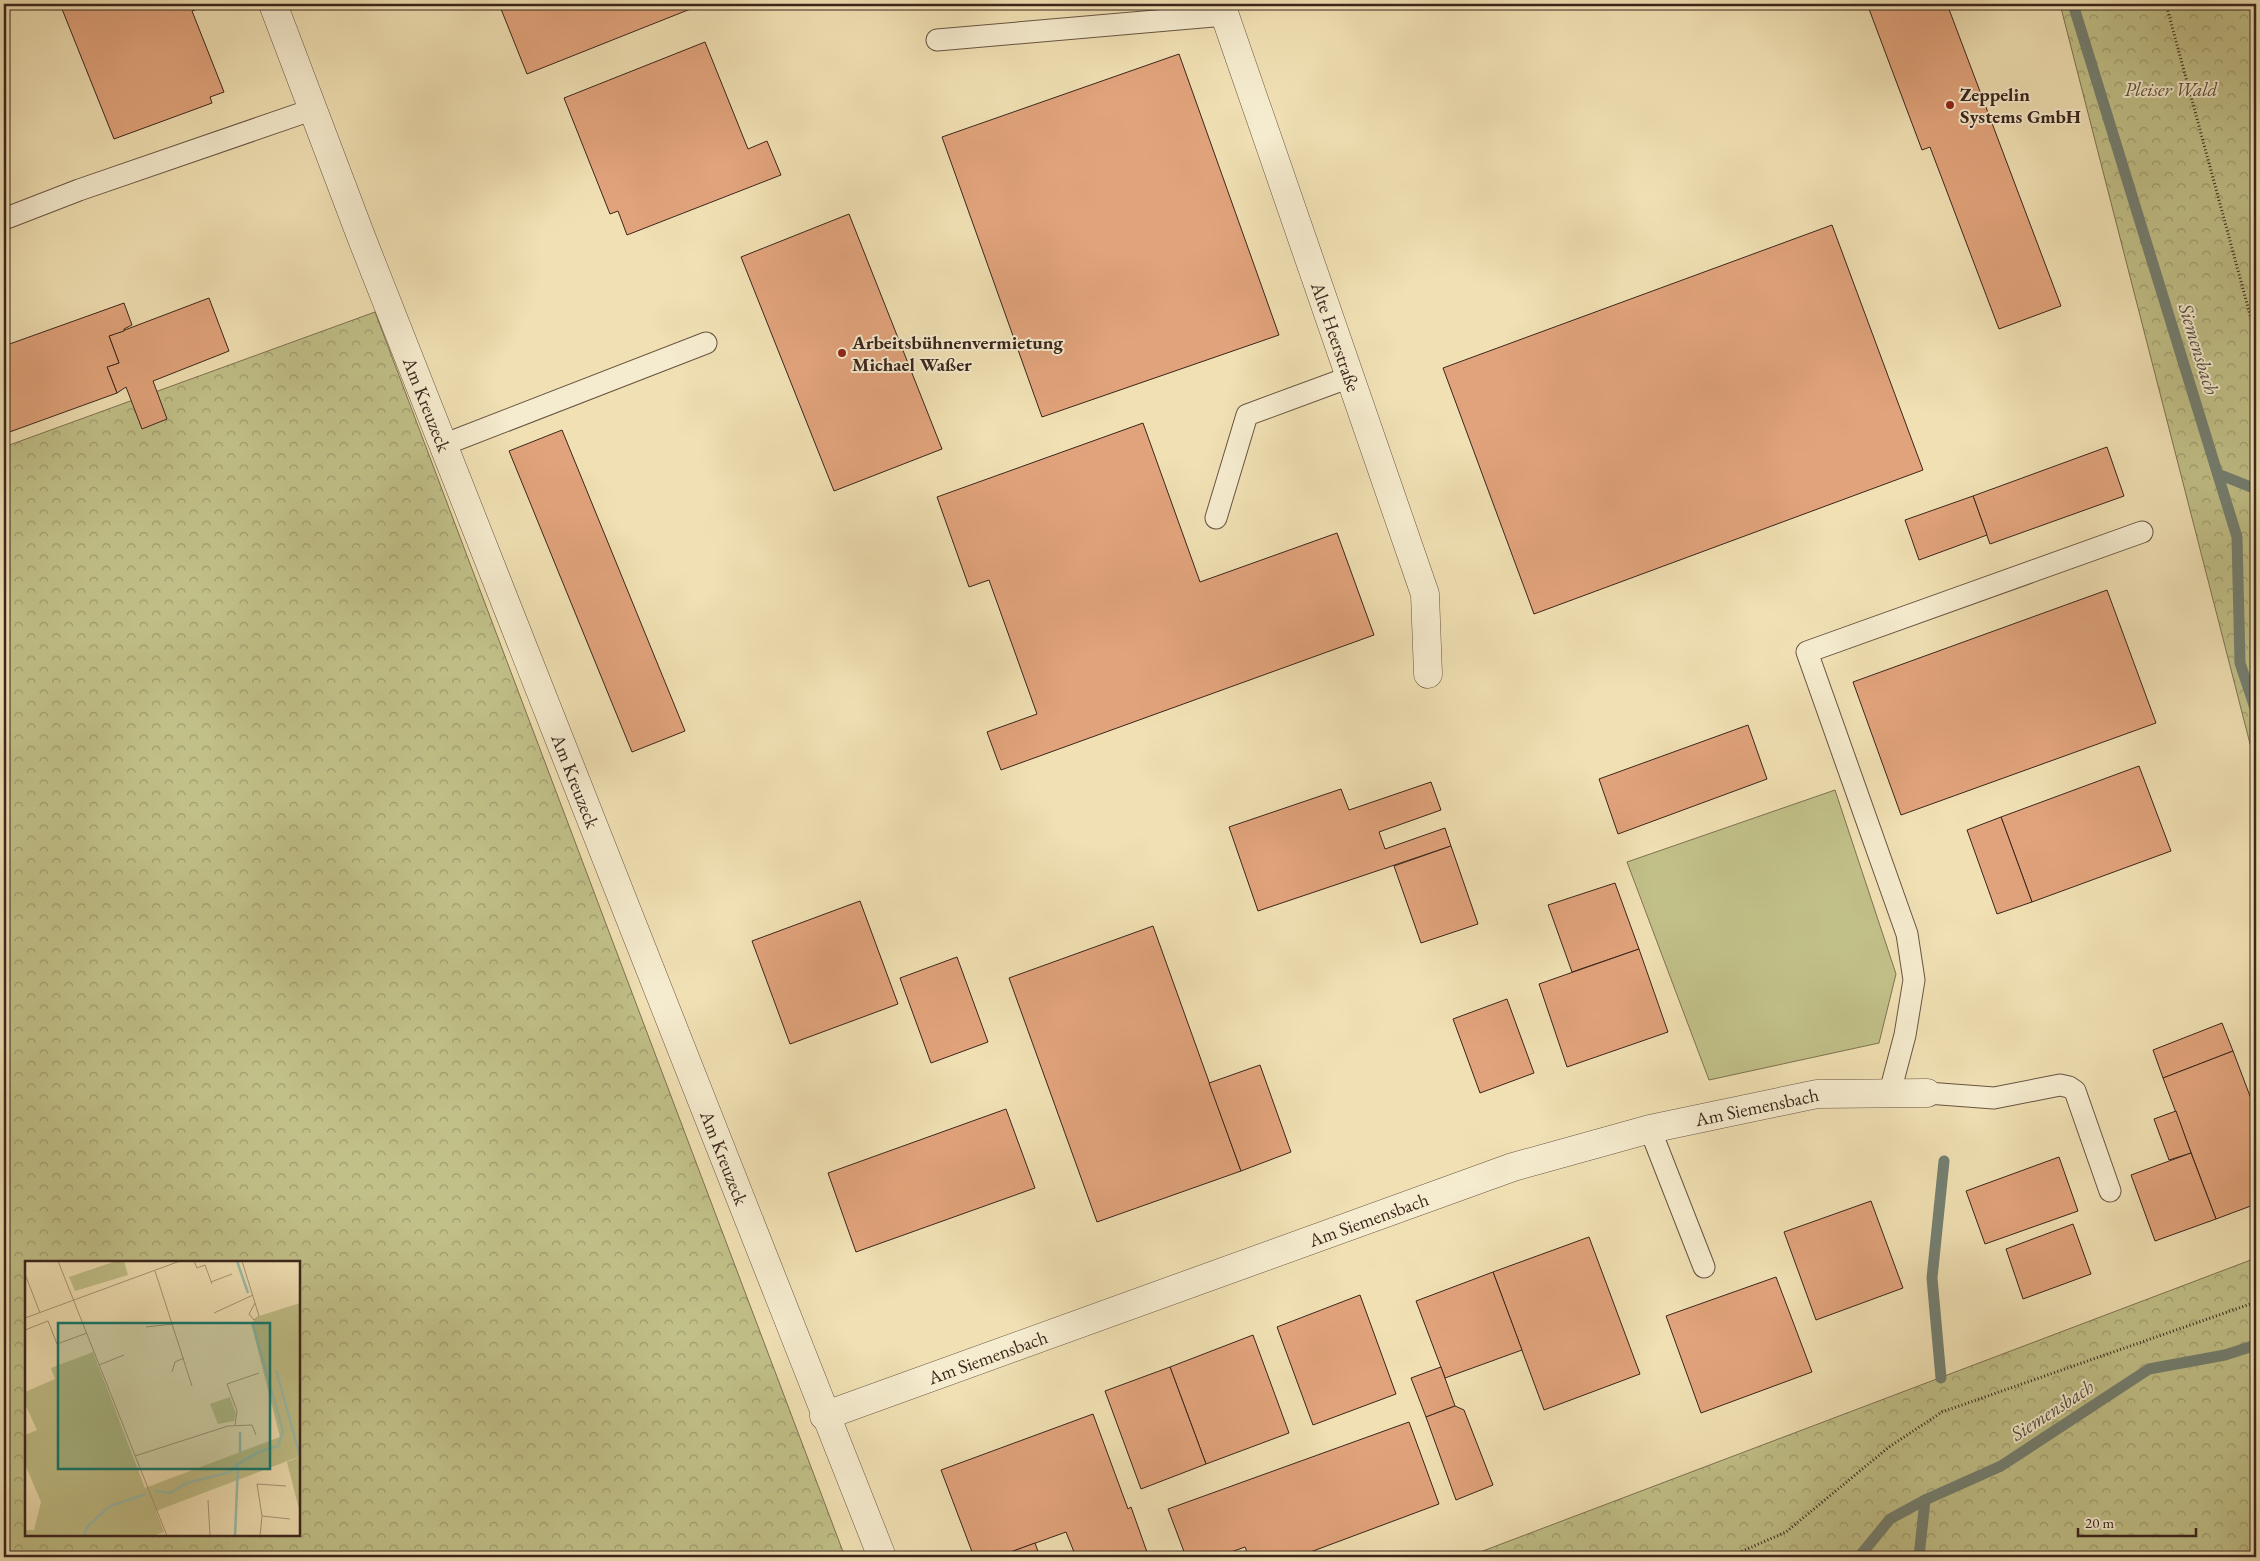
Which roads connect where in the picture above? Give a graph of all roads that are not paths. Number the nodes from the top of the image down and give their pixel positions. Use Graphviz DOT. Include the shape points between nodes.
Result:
graph roads {
  1 [pos="273,4"];
  2 [pos="1223,9"];
  3 [pos="937,40"];
  4 [pos="314,109"];
  5 [pos="4,219"];
  6 [pos="706,343"];
  7 [pos="1350,377"];
  8 [pos="443,445"];
  9 [pos="1216,518"];
  10 [pos="2142,532"];
  11 [pos="1428,674"];
  12 [pos="1890,1092"];
  13 [pos="1927,1093"];
  14 [pos="1650,1129"];
  15 [pos="2110,1191"];
  16 [pos="1704,1267"];
  17 [pos="824,1416"];
  18 [pos="882,1557"];
  1 -- 4 [label="street, Am Kreuzeck"];
  2 -- 3 [label="lane"];
  2 -- 7 [label="street, Alte Heerstraße"];
  4 -- 5 [label="lane"];
  4 -- 8 [label="street, Am Kreuzeck"];
  6 -- 8 [label="lane"];
  7 -- 9 [label="lane" via="1247,415"];
  7 -- 11 [label="street, Alte Heerstraße" via="1425,594"];
  8 -- 17 [label="street, Am Kreuzeck"];
  10 -- 12 [label="lane" via="1807,652 1907,934 1914,980 1905,1035"];
  12 -- 13 [label="street, Am Siemensbach"];
  12 -- 14 [label="street, Am Siemensbach" via="1816,1094"];
  13 -- 15 [label="lane" via="1994,1098 2060,1085 2069,1087 2075,1091"];
  14 -- 16 [label="lane"];
  14 -- 17 [label="street, Am Siemensbach" via="1513,1167"];
  17 -- 18 [label="street, Am Kreuzeck"];
}
